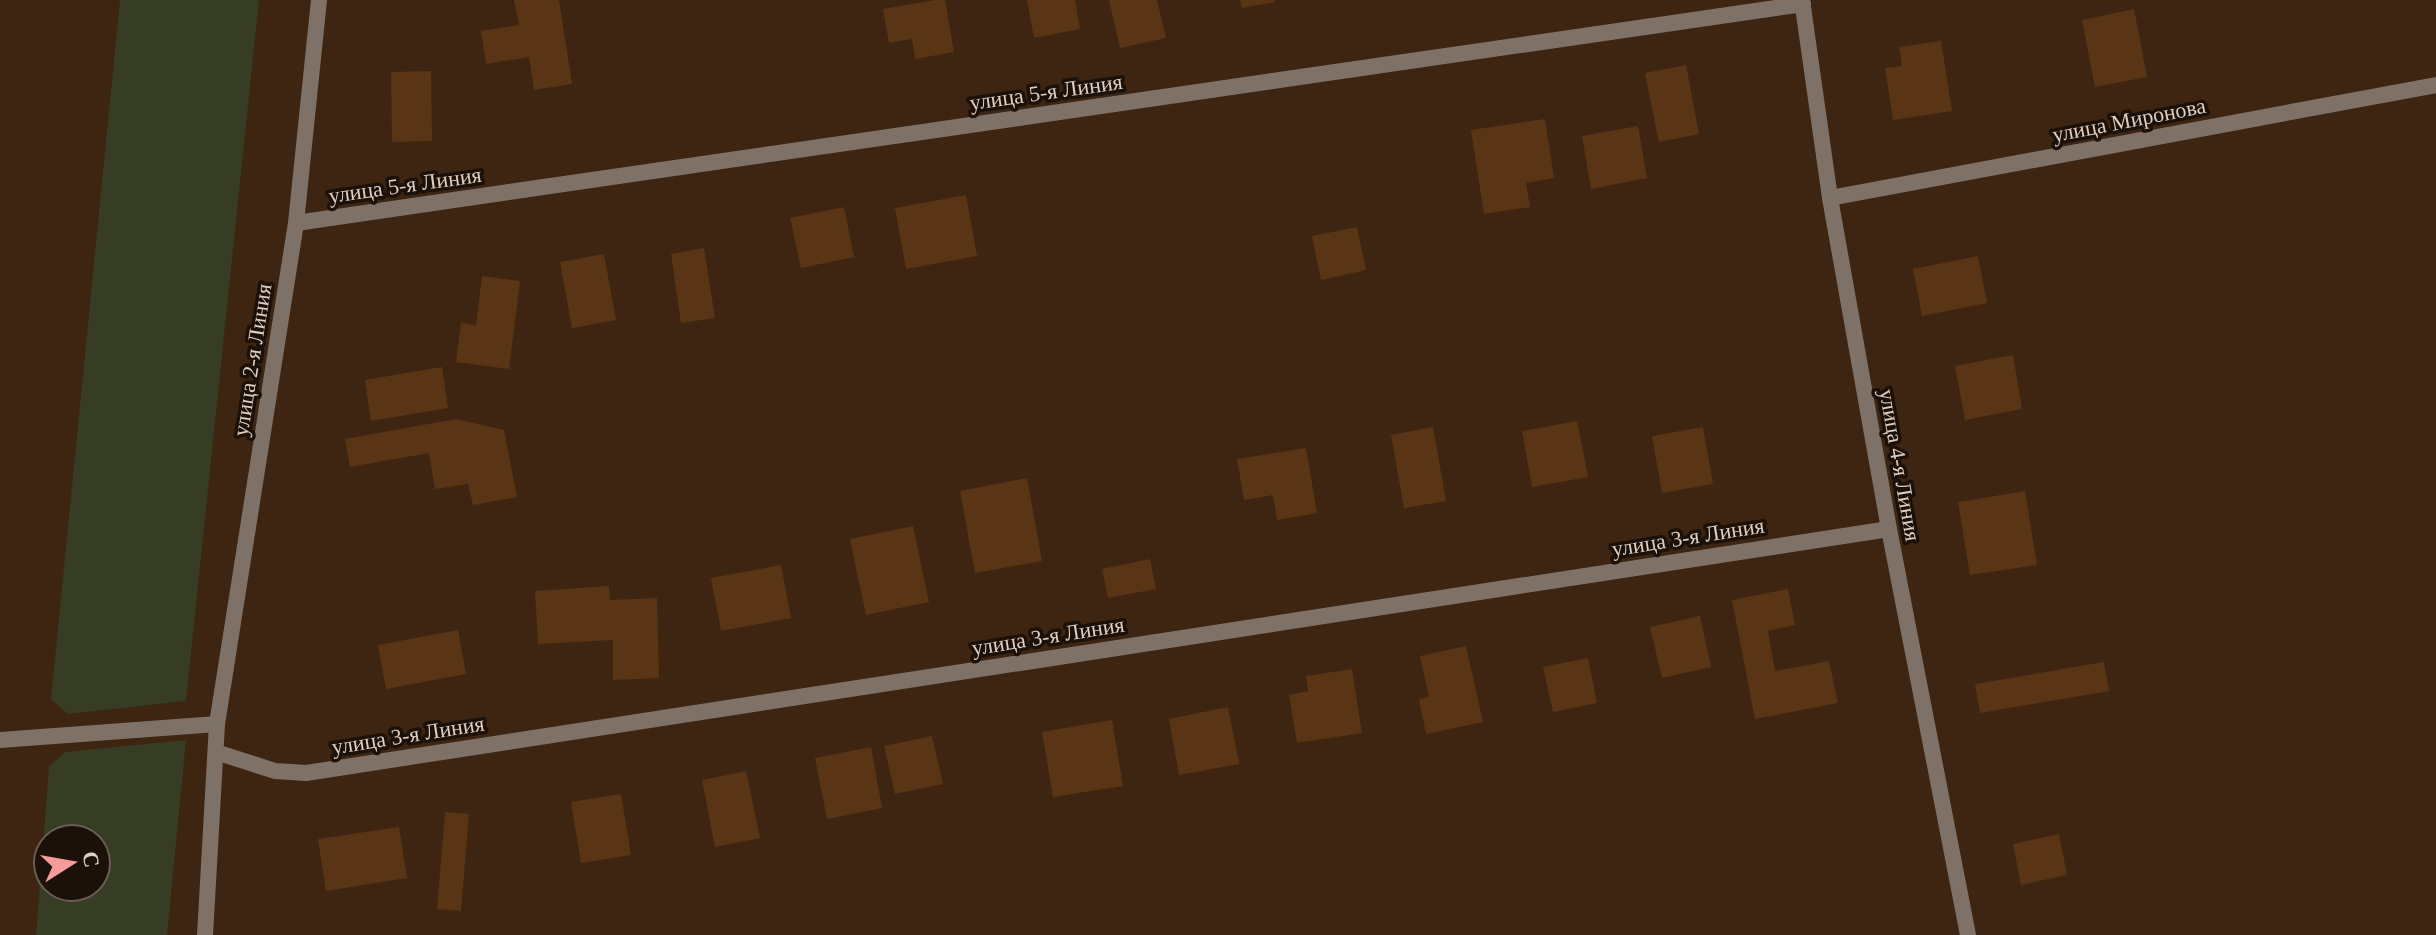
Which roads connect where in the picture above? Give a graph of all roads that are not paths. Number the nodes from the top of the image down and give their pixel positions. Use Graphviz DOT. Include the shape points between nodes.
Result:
graph roads {
  1 [pos="319,0"];
  2 [pos="1802,2"];
  3 [pos="2436,85"];
  4 [pos="1830,198"];
  5 [pos="296,223"];
  6 [pos="1889,529"];
  7 [pos="217,724"];
  8 [pos="0,740"];
  9 [pos="216,752"];
  10 [pos="205,935"];
  11 [pos="1968,935"];
  1 -- 5 [label="street, улица 2-я Линия"];
  2 -- 4 [label="street, улица 4-я Линия"];
  2 -- 5 [label="street, улица 5-я Линия"];
  3 -- 4 [label="street, улица Миронова"];
  4 -- 6 [label="street, улица 4-я Линия"];
  5 -- 7 [label="street, улица 2-я Линия"];
  6 -- 9 [label="street, улица 3-я Линия" via="306,773 275,771"];
  6 -- 11 [label="street, улица 4-я Линия"];
  7 -- 8 [label="street"];
  7 -- 9 [label="street, улица 2-я Линия"];
  9 -- 10 [label="street, улица 2-я Линия"];
}
